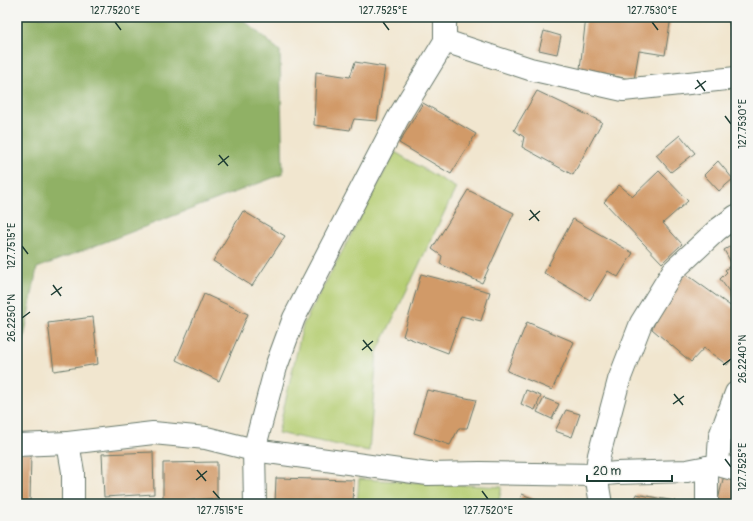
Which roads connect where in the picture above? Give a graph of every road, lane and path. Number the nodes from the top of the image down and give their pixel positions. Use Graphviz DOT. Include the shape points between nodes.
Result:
graph roads {
  1 [pos="445,17"];
  2 [pos="445,41"];
  3 [pos="736,78"];
  4 [pos="736,216"];
  5 [pos="736,393"];
  6 [pos="68,443"];
  7 [pos="17,445"];
  8 [pos="254,450"];
  9 [pos="720,467"];
  10 [pos="596,475"];
  11 [pos="73,504"];
  12 [pos="255,504"];
  13 [pos="601,504"];
  14 [pos="706,504"];
  1 -- 2 [label="street"];
  2 -- 3 [label="street" via="530,70 623,90"];
  2 -- 8 [label="street" via="398,118 294,318 276,368"];
  4 -- 10 [label="street" via="673,270 641,323 619,380"];
  5 -- 9 [label="street" via="720,436"];
  6 -- 7 [label="street"];
  6 -- 8 [label="street" via="153,433 206,438"];
  6 -- 11 [label="street" via="73,472"];
  8 -- 10 [label="street" via="428,474"];
  8 -- 12 [label="street"];
  9 -- 10 [label="street"];
  9 -- 14 [label="street"];
  10 -- 13 [label="street"];
}
